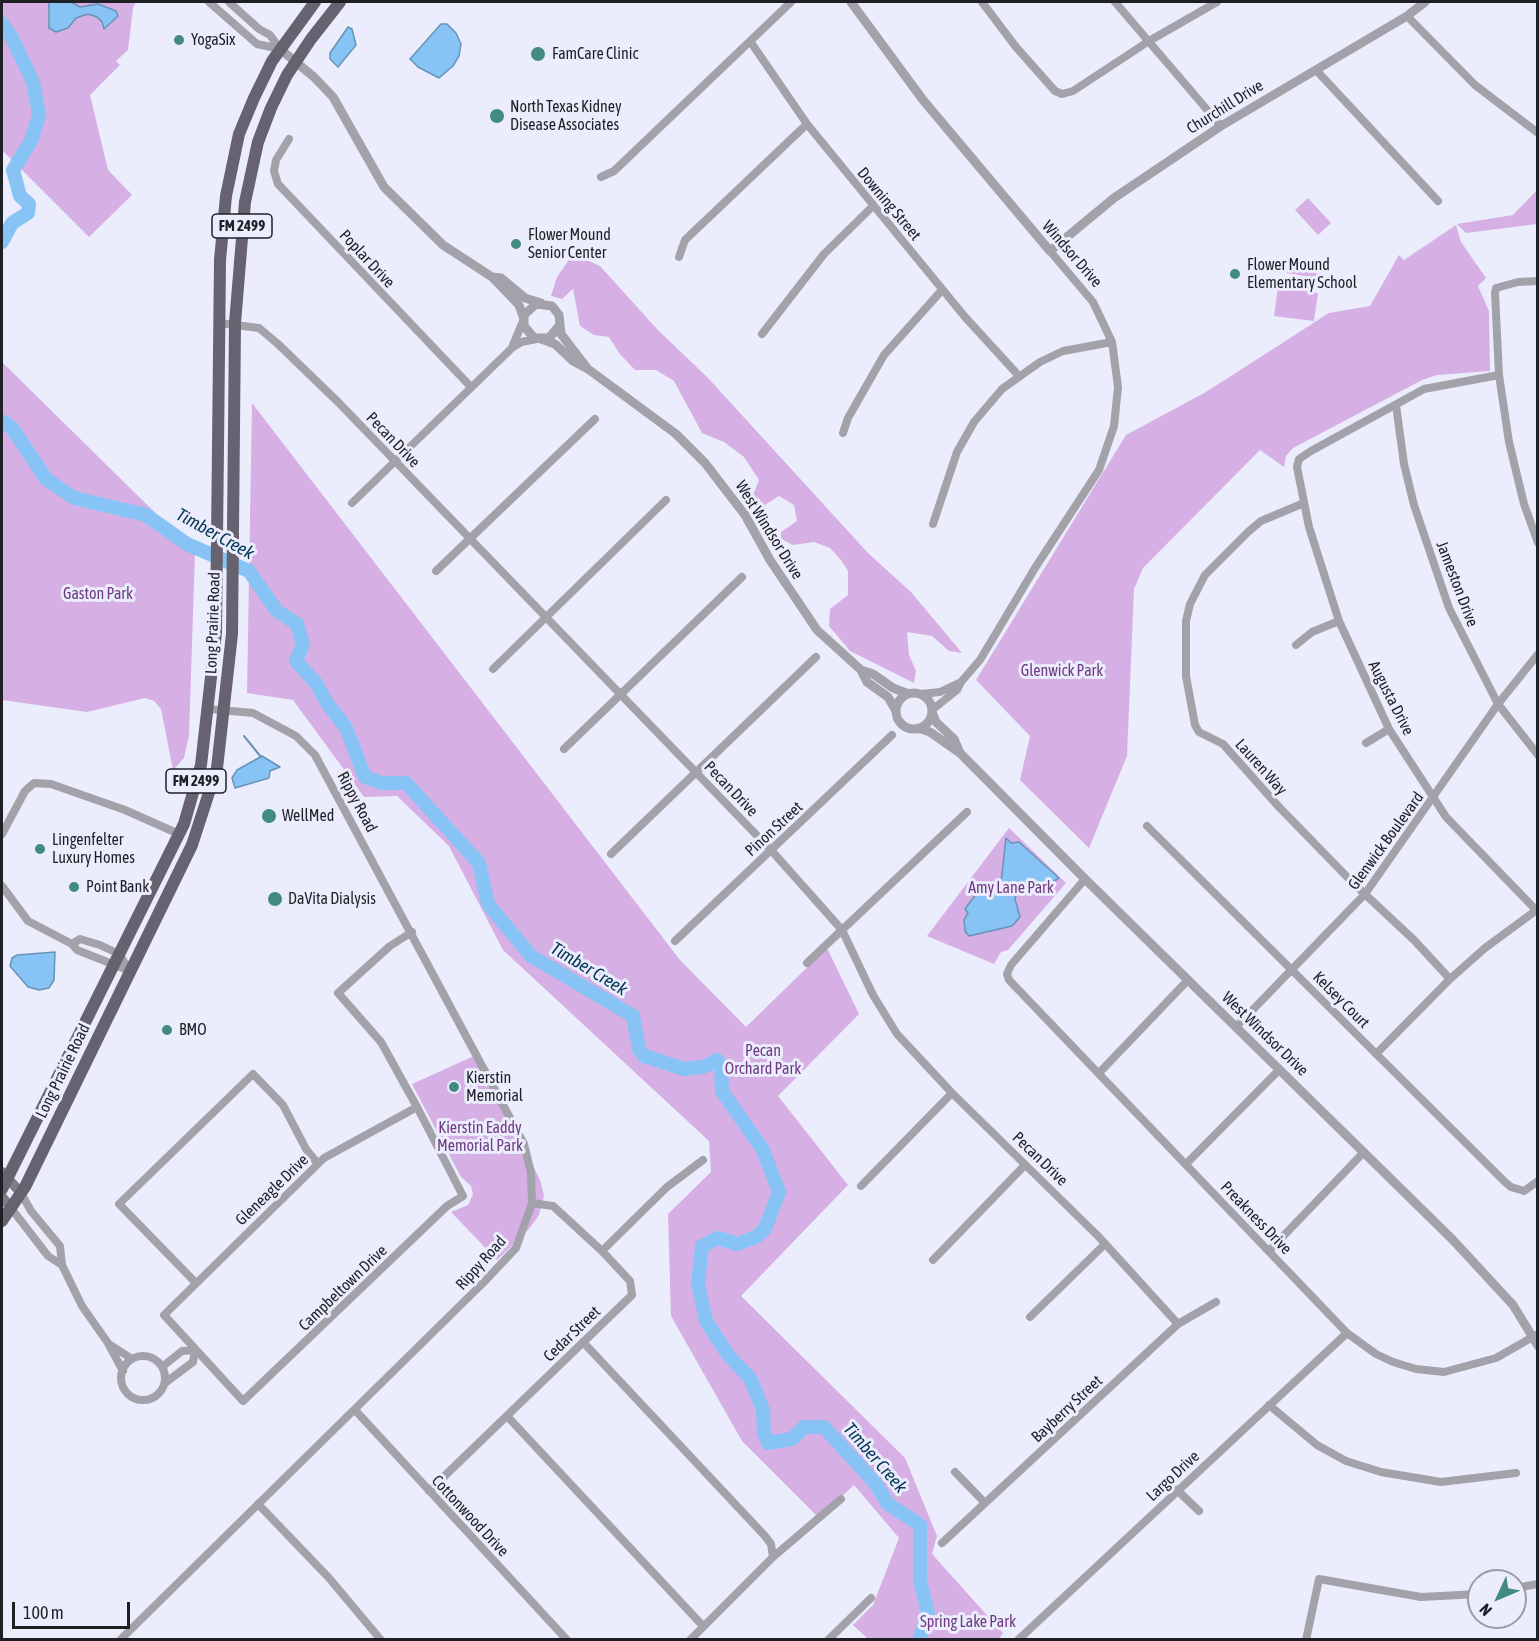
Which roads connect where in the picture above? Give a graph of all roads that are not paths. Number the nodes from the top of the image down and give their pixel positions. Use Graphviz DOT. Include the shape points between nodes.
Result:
graph roads {
  1 [pos="209,2"];
  2 [pos="230,2"];
  3 [pos="315,2"];
  4 [pos="340,2"];
  5 [pos="791,2"];
  6 [pos="851,2"];
  7 [pos="982,2"];
  8 [pos="1115,2"];
  9 [pos="1216,2"];
  10 [pos="1425,2"];
  11 [pos="1407,16"];
  12 [pos="750,41"];
  13 [pos="1149,41"];
  14 [pos="280,49"];
  15 [pos="296,62"];
  16 [pos="1316,70"];
  17 [pos="807,124"];
  18 [pos="1221,126"];
  19 [pos="1538,133"];
  20 [pos="290,139"];
  21 [pos="601,177"];
  22 [pos="1438,201"];
  23 [pos="873,206"];
  24 [pos="1050,251"];
  25 [pos="680,257"];
  26 [pos="492,277"];
  27 [pos="1538,281"];
  28 [pos="942,290"];
  29 [pos="541,303"];
  30 [pos="524,320"];
  31 [pos="219,323"];
  32 [pos="235,323"];
  33 [pos="559,326"];
  34 [pos="762,334"];
  35 [pos="540,339"];
  36 [pos="1112,342"];
  37 [pos="513,347"];
  38 [pos="588,369"];
  39 [pos="1499,375"];
  40 [pos="1019,376"];
  41 [pos="471,387"];
  42 [pos="1396,405"];
  43 [pos="595,419"];
  44 [pos="843,433"];
  45 [pos="395,461"];
  46 [pos="666,500"];
  47 [pos="352,503"];
  48 [pos="1304,504"];
  49 [pos="933,524"];
  50 [pos="470,539"];
  51 [pos="1538,543"];
  52 [pos="436,571"];
  53 [pos="742,577"];
  54 [pos="545,618"];
  55 [pos="1339,621"];
  56 [pos="1296,645"];
  57 [pos="1538,654"];
  58 [pos="816,657"];
  59 [pos="493,669"];
  60 [pos="861,670"];
  61 [pos="961,682"];
  62 [pos="909,694"];
  63 [pos="921,694"];
  64 [pos="620,695"];
  65 [pos="1497,704"];
  66 [pos="209,709"];
  67 [pos="225,711"];
  68 [pos="896,711"];
  69 [pos="932,711"];
  70 [pos="918,728"];
  71 [pos="1389,729"];
  72 [pos="892,735"];
  73 [pos="1366,743"];
  74 [pos="564,749"];
  75 [pos="960,753"];
  76 [pos="1538,754"];
  77 [pos="696,772"];
  78 [pos="1433,798"];
  79 [pos="967,812"];
  80 [pos="1147,826"];
  81 [pos="2,834"];
  82 [pos="179,834"];
  83 [pos="771,850"];
  84 [pos="611,854"];
  85 [pos="1084,879"];
  86 [pos="2,886"];
  87 [pos="1365,894"];
  88 [pos="1537,910"];
  89 [pos="842,930"];
  90 [pos="412,932"];
  91 [pos="675,941"];
  92 [pos="72,944"];
  93 [pos="119,954"];
  94 [pos="807,963"];
  95 [pos="114,967"];
  96 [pos="130,971"];
  97 [pos="1292,971"];
  98 [pos="1450,979"];
  99 [pos="1188,980"];
  100 [pos="1236,1027"];
  101 [pos="1376,1054"];
  102 [pos="1279,1070"];
  103 [pos="1099,1073"];
  104 [pos="952,1093"];
  105 [pos="417,1107"];
  106 [pos="1364,1152"];
  107 [pos="703,1160"];
  108 [pos="318,1164"];
  109 [pos="1186,1164"];
  110 [pos="1025,1165"];
  111 [pos="4,1180"];
  112 [pos="1538,1181"];
  113 [pos="861,1186"];
  114 [pos="21,1193"];
  115 [pos="2,1197"];
  116 [pos="532,1203"];
  117 [pos="11,1208"];
  118 [pos="2,1221"];
  119 [pos="1106,1244"];
  120 [pos="602,1251"];
  121 [pos="1269,1251"];
  122 [pos="933,1260"];
  123 [pos="62,1265"];
  124 [pos="196,1283"];
  125 [pos="1216,1302"];
  126 [pos="1030,1317"];
  127 [pos="1178,1324"];
  128 [pos="1347,1333"];
  129 [pos="1536,1339"];
  130 [pos="583,1342"];
  131 [pos="108,1343"];
  132 [pos="195,1350"];
  133 [pos="132,1359"];
  134 [pos="162,1367"];
  135 [pos="123,1371"];
  136 [pos="165,1383"];
  137 [pos="1269,1405"];
  138 [pos="355,1410"];
  139 [pos="507,1416"];
  140 [pos="955,1472"];
  141 [pos="1515,1473"];
  142 [pos="1177,1490"];
  143 [pos="429,1491"];
  144 [pos="841,1499"];
  145 [pos="985,1503"];
  146 [pos="258,1504"];
  147 [pos="1199,1511"];
  148 [pos="942,1543"];
  149 [pos="773,1557"];
  150 [pos="1467,1595"];
  151 [pos="871,1598"];
  152 [pos="703,1626"];
  153 [pos="120,1640"];
  154 [pos="381,1640"];
  155 [pos="567,1640"];
  156 [pos="690,1640"];
  157 [pos="828,1640"];
  158 [pos="1018,1640"];
  159 [pos="1306,1640"];
  1 -- 14 [label="street" via="257,45"];
  2 -- 14 [label="street" via="270,35"];
  3 -- 14 [label="main road, Long Prairie Road / FM 2499"];
  4 -- 15 [label="main road, Long Prairie Road / FM 2499"];
  5 -- 12 [label="street"];
  6 -- 24 [label="street, Windsor Drive" via="923,100"];
  7 -- 13 [label="street" via="1055,92 1062,94 1073,91"];
  8 -- 13 [label="street"];
  9 -- 13 [label="street"];
  10 -- 11 [label="street, Churchill Drive"];
  11 -- 16 [label="street, Churchill Drive"];
  11 -- 19 [label="street" via="1475,85"];
  12 -- 17 [label="street, Downing Street"];
  12 -- 21 [label="street" via="615,171"];
  13 -- 18 [label="street"];
  14 -- 15 [label="street"];
  14 -- 31 [label="main road, Long Prairie Road / FM 2499" via="239,134 227,188"];
  15 -- 26 [label="street, West Windsor Drive" via="340,107 384,187 444,245"];
  15 -- 32 [label="main road, Long Prairie Road / FM 2499" via="258,142 245,202"];
  16 -- 18 [label="street, Churchill Drive"];
  16 -- 22 [label="street"];
  17 -- 23 [label="street, Downing Street"];
  17 -- 25 [label="street" via="685,240"];
  18 -- 24 [label="street, Churchill Drive" via="1114,198"];
  20 -- 41 [label="street, Poplar Drive" via="276,160 278,184"];
  23 -- 28 [label="street, Downing Street"];
  23 -- 34 [label="street" via="824,254"];
  24 -- 36 [label="street, Windsor Drive" via="1093,302"];
  26 -- 29 [label="street, West Windsor Drive" via="501,278 525,298"];
  26 -- 30 [label="street, West Windsor Drive" via="519,305"];
  27 -- 39 [label="street" via="1496,288"];
  28 -- 40 [label="street, Downing Street"];
  28 -- 44 [label="street" via="884,355 848,417"];
  29 -- 30 [label="street" via="531,307"];
  29 -- 33 [label="street, West Windsor Drive" via="556,310"];
  30 -- 35 [label="street, West Windsor Drive" via="530,335"];
  30 -- 37 [label="street"];
  31 -- 32 [label="street, Pecan Drive"];
  31 -- 66 [label="main road, Long Prairie Road / FM 2499" via="216,633"];
  32 -- 45 [label="street, Pecan Drive" via="259,328 278,344"];
  32 -- 67 [label="main road, Long Prairie Road / FM 2499" via="232,634"];
  33 -- 35 [label="street" via="554,335"];
  33 -- 38 [label="street, West Windsor Drive"];
  35 -- 37 [label="street" via="525,340"];
  35 -- 38 [label="street, West Windsor Drive" via="555,344"];
  36 -- 40 [label="street" via="1063,351"];
  36 -- 61 [label="street, Windsor Drive" via="1118,387 1114,426 1099,470 980,660"];
  37 -- 41 [label="street"];
  38 -- 60 [label="street, West Windsor Drive" via="676,434 705,463 745,515 817,630"];
  39 -- 42 [label="street" via="1424,389"];
  39 -- 51 [label="street" via="1509,442"];
  40 -- 49 [label="street" via="1002,389 974,422 957,452"];
  41 -- 45 [label="street"];
  42 -- 48 [label="street, Augusta Drive" via="1299,459"];
  42 -- 65 [label="street, Jameston Drive" via="1404,464 1435,567 1449,608"];
  43 -- 50 [label="street"];
  45 -- 47 [label="street"];
  45 -- 50 [label="street, Pecan Drive"];
  46 -- 54 [label="street"];
  48 -- 55 [label="street, Augusta Drive"];
  48 -- 87 [label="street, Lauren Way" via="1262,521 1205,575 1186,621 1186,676 1198,732 1223,744"];
  50 -- 52 [label="street"];
  50 -- 54 [label="street, Pecan Drive"];
  53 -- 64 [label="street"];
  54 -- 59 [label="street"];
  54 -- 64 [label="street, Pecan Drive"];
  55 -- 56 [label="street" via="1312,632"];
  55 -- 71 [label="street, Augusta Drive"];
  57 -- 65 [label="street, Glenwick Boulevard"];
  58 -- 77 [label="street"];
  60 -- 62 [label="street, West Windsor Drive"];
  60 -- 68 [label="street, West Windsor Drive" via="867,682 888,698"];
  61 -- 63 [label="street, Windsor Drive" via="940,692"];
  61 -- 69 [label="street, Windsor Drive"];
  62 -- 63 [label="street, West Windsor Drive"];
  62 -- 68 [label="street" via="898,702"];
  63 -- 69 [label="street, West Windsor Drive"];
  64 -- 74 [label="street"];
  64 -- 77 [label="street, Pecan Drive"];
  65 -- 76 [label="street, Jameston Drive"];
  65 -- 78 [label="street, Glenwick Boulevard"];
  66 -- 67 [label="street, Rippy Road"];
  66 -- 82 [label="main road, Long Prairie Road / FM 2499" via="201,765"];
  67 -- 90 [label="street, Rippy Road" via="253,713 277,724 315,755"];
  67 -- 96 [label="main road, Long Prairie Road / FM 2499" via="217,768 199,829"];
  68 -- 70 [label="street, West Windsor Drive" via="903,724"];
  69 -- 70 [label="street" via="926,724"];
  69 -- 75 [label="street, West Windsor Drive"];
  70 -- 75 [label="street, West Windsor Drive"];
  71 -- 73 [label="street"];
  71 -- 78 [label="street, Augusta Drive"];
  72 -- 83 [label="street, Pinon Street"];
  75 -- 85 [label="street, West Windsor Drive"];
  77 -- 83 [label="street, Pecan Drive"];
  77 -- 84 [label="street"];
  78 -- 87 [label="street, Glenwick Boulevard"];
  78 -- 88 [label="street, Augusta Drive" via="1481,856"];
  79 -- 89 [label="street"];
  80 -- 97 [label="street, Kelsey Court"];
  81 -- 82 [label="street" via="25,791 34,783 51,784 125,810"];
  82 -- 93 [label="main road, Long Prairie Road / FM 2499"];
  83 -- 89 [label="street, Pecan Drive"];
  83 -- 91 [label="street, Pinon Street"];
  85 -- 99 [label="street, West Windsor Drive"];
  85 -- 103 [label="street, Preakness Drive" via="1007,974"];
  86 -- 92 [label="street" via="28,921"];
  87 -- 97 [label="street, Glenwick Boulevard"];
  87 -- 98 [label="street, Lauren Way"];
  88 -- 98 [label="street"];
  89 -- 94 [label="street"];
  89 -- 104 [label="street, Pecan Drive" via="892,1027"];
  90 -- 105 [label="street" via="390,946 338,993 381,1042"];
  90 -- 116 [label="street, Rippy Road" via="524,1144 531,1173"];
  92 -- 93 [label="street" via="80,939"];
  92 -- 95 [label="street"];
  93 -- 95 [label="main road, Long Prairie Road / FM 2499"];
  93 -- 96 [label="street"];
  95 -- 96 [label="street"];
  95 -- 111 [label="main road, Long Prairie Road / FM 2499"];
  96 -- 114 [label="main road, Long Prairie Road / FM 2499"];
  97 -- 100 [label="street, Glenwick Boulevard"];
  97 -- 101 [label="street, Kelsey Court"];
  98 -- 101 [label="street"];
  99 -- 100 [label="street, West Windsor Drive"];
  99 -- 103 [label="street"];
  100 -- 102 [label="street, West Windsor Drive"];
  101 -- 112 [label="street, Kelsey Court" via="1505,1182 1524,1191"];
  102 -- 106 [label="street, West Windsor Drive"];
  102 -- 109 [label="street"];
  103 -- 109 [label="street, Preakness Drive"];
  104 -- 110 [label="street, Pecan Drive"];
  104 -- 113 [label="street"];
  105 -- 108 [label="street, Gleneagle Drive" via="337,1149"];
  105 -- 132 [label="street, Campbeltown Drive" via="463,1196 447,1206 243,1401"];
  106 -- 121 [label="street"];
  106 -- 129 [label="street, West Windsor Drive" via="1486,1274"];
  107 -- 120 [label="street" via="668,1187"];
  108 -- 124 [label="street, Gleneagle Drive"];
  108 -- 124 [label="street" via="283,1105 253,1074 118,1204"];
  109 -- 121 [label="street, Preakness Drive"];
  110 -- 119 [label="street, Pecan Drive"];
  110 -- 122 [label="street"];
  111 -- 114 [label="main road"];
  114 -- 117 [label="main road, Long Prairie Road / FM 2499"];
  114 -- 123 [label="street" via="60,1246"];
  115 -- 117 [label="main road"];
  116 -- 120 [label="street, Cedar Street" via="553,1206"];
  116 -- 138 [label="street, Rippy Road" via="516,1248"];
  117 -- 118 [label="main road, Long Prairie Road / FM 2499"];
  117 -- 123 [label="street" via="48,1256"];
  119 -- 126 [label="street"];
  119 -- 127 [label="street, Pecan Drive"];
  120 -- 130 [label="street, Cedar Street" via="630,1281 632,1295"];
  121 -- 128 [label="street, Preakness Drive"];
  123 -- 131 [label="street" via="82,1306"];
  124 -- 132 [label="street, Gleneagle Drive" via="164,1315"];
  125 -- 127 [label="street, Bayberry Street"];
  127 -- 145 [label="street, Bayberry Street"];
  128 -- 129 [label="street, Preakness Drive" via="1393,1362 1444,1372 1496,1358"];
  128 -- 137 [label="street, Largo Drive"];
  130 -- 139 [label="street, Cedar Street"];
  130 -- 149 [label="street" via="765,1536"];
  131 -- 133 [label="street"];
  131 -- 135 [label="street"];
  132 -- 134 [label="street" via="182,1351"];
  132 -- 136 [label="street" via="193,1362"];
  133 -- 134 [label="street" via="149,1357"];
  133 -- 135 [label="street"];
  134 -- 136 [label="street"];
  135 -- 136 [label="street" via="123,1387 138,1399 148,1400 157,1395"];
  137 -- 141 [label="street" via="1317,1445 1346,1461 1382,1472 1441,1482"];
  137 -- 142 [label="street, Largo Drive"];
  138 -- 143 [label="street, Cottonwood Drive"];
  138 -- 146 [label="street, Rippy Road"];
  139 -- 143 [label="street, Cedar Street"];
  139 -- 152 [label="street"];
  140 -- 145 [label="street"];
  142 -- 147 [label="street"];
  142 -- 158 [label="street, Largo Drive"];
  143 -- 155 [label="street, Cottonwood Drive"];
  144 -- 149 [label="street"];
  145 -- 148 [label="street, Bayberry Street"];
  146 -- 153 [label="street, Rippy Road"];
  146 -- 154 [label="street" via="329,1578"];
  149 -- 152 [label="street"];
  150 -- 159 [label="street" via="1421,1597 1319,1579"];
  151 -- 157 [label="street"];
  152 -- 156 [label="street"];
}
